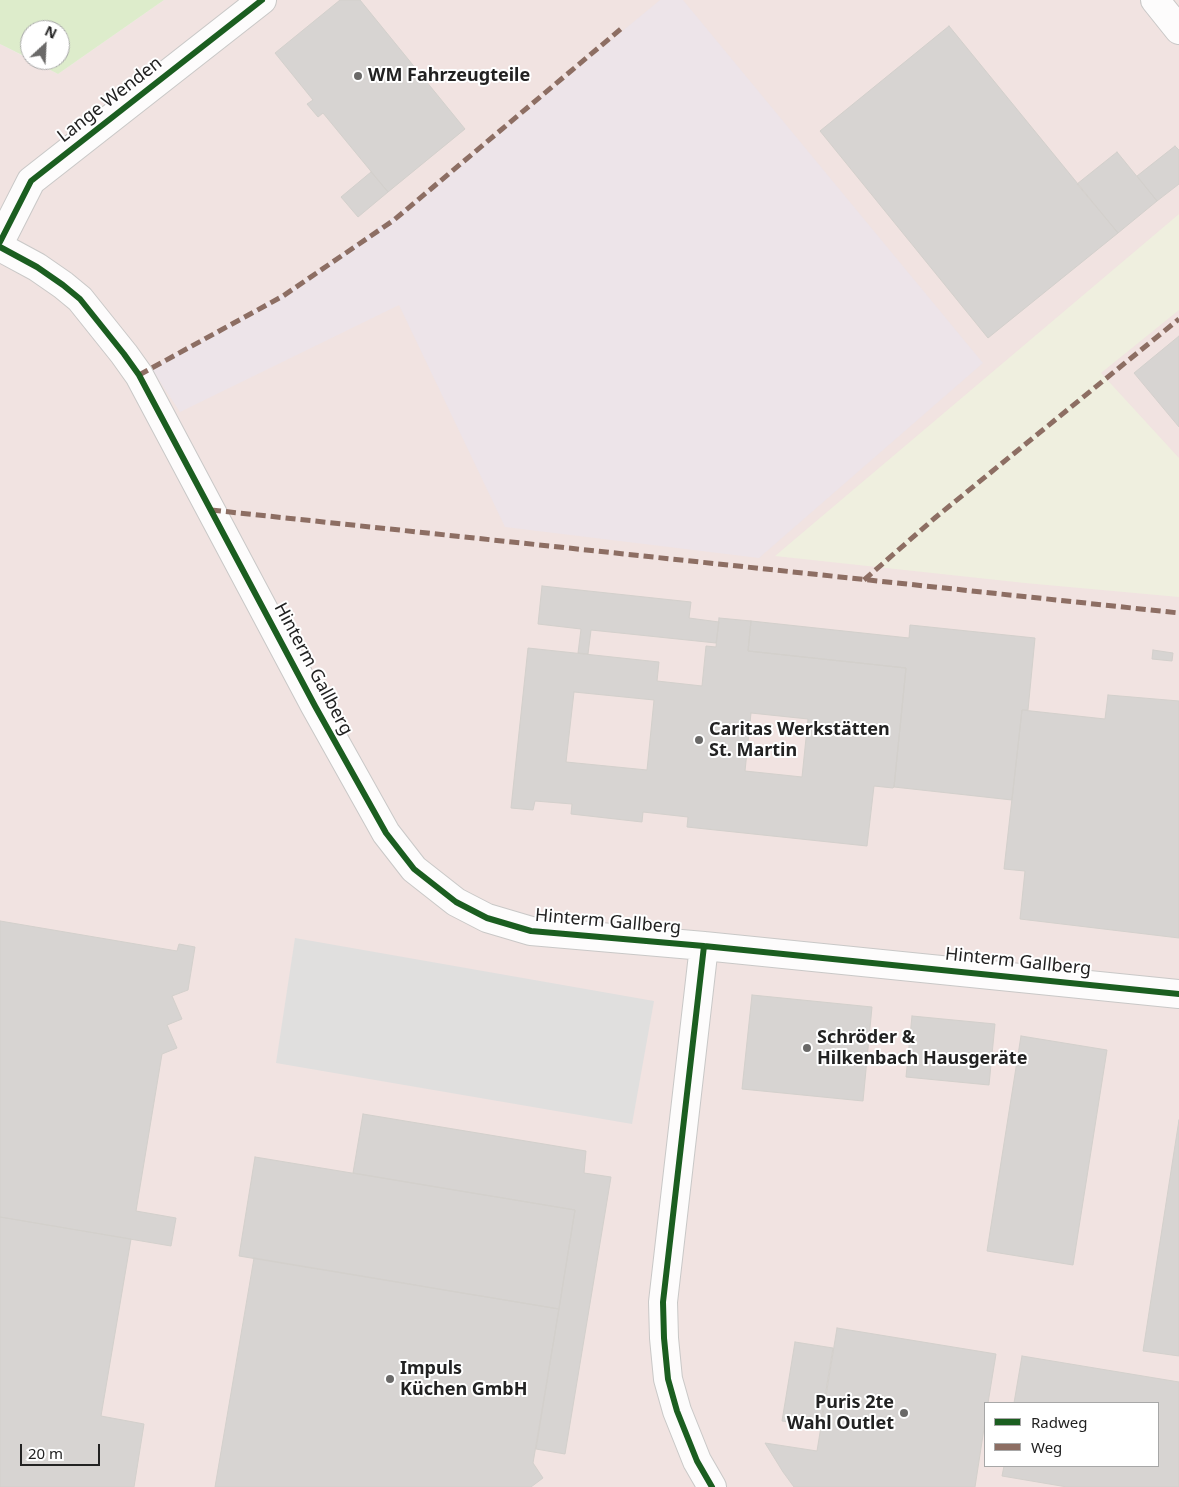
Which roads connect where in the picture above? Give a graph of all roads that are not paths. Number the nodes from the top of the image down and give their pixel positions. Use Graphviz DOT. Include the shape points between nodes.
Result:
graph roads {
  1 [pos="262,0"];
  2 [pos="1155,0"];
  3 [pos="1179,30"];
  4 [pos="0,242"];
  5 [pos="0,247"];
  6 [pos="704,946"];
  7 [pos="1179,994"];
  8 [pos="712,1487"];
  1 -- 4 [label="street, Lange Wenden" via="31,181"];
  2 -- 3 [label="street"];
  5 -- 6 [label="street, Hinterm Gallberg" via="37,267 68,290 94,315 139,375 314,706 386,833 414,869 456,902 488,918 531,931"];
  6 -- 7 [label="street, Hinterm Gallberg"];
  6 -- 8 [label="street, Hinterm Gallberg" via="663,1302 668,1379 697,1461"];
}
